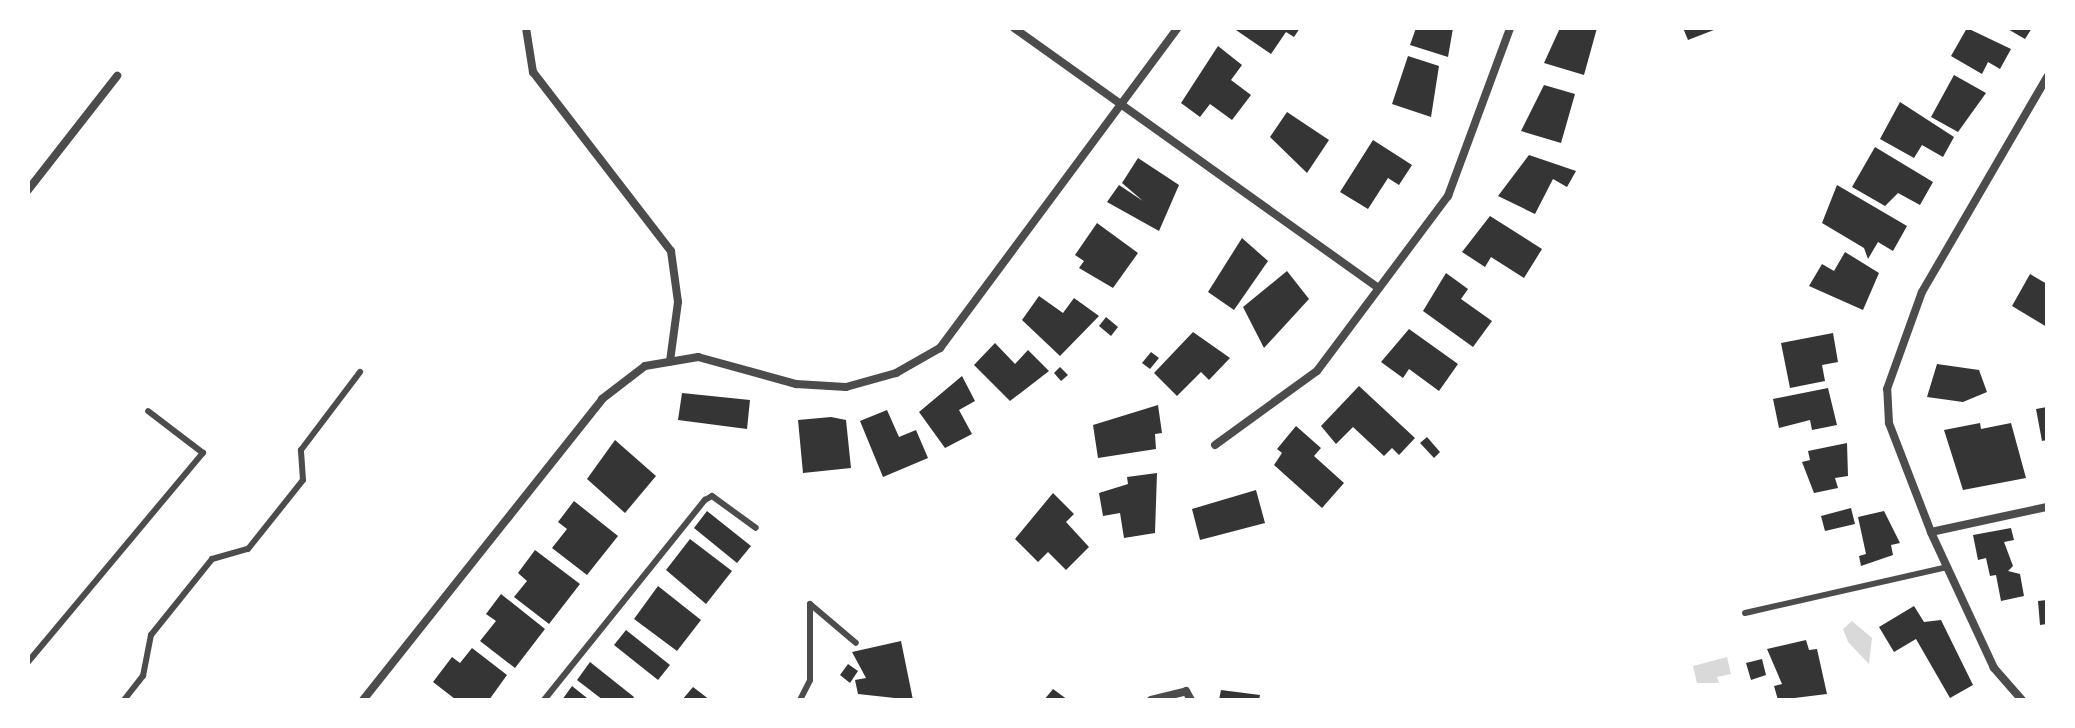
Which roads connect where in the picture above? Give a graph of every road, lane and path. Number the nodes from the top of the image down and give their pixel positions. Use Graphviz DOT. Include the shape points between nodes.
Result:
graph roads {
  1 [pos="526,28"];
  2 [pos="1014,28"];
  3 [pos="1178,28"];
  4 [pos="1510,28"];
  5 [pos="117,76"];
  6 [pos="2047,77"];
  7 [pos="1122,107"];
  8 [pos="28,190"];
  9 [pos="1377,287"];
  10 [pos="670,361"];
  11 [pos="360,372"];
  12 [pos="148,411"];
  13 [pos="1215,445"];
  14 [pos="2047,507"];
  15 [pos="756,528"];
  16 [pos="1931,532"];
  17 [pos="1947,567"];
  18 [pos="1745,613"];
  19 [pos="856,643"];
  20 [pos="28,662"];
  21 [pos="124,700"];
  22 [pos="363,700"];
  23 [pos="544,700"];
  24 [pos="800,700"];
  25 [pos="1151,700"];
  26 [pos="1191,700"];
  27 [pos="2022,700"];
  1 -- 10 [label="street" via="533,72 671,251 678,302"];
  2 -- 7 [label="street"];
  3 -- 7 [label="street"];
  4 -- 9 [label="street" via="1465,166"];
  5 -- 8 [label="street"];
  6 -- 16 [label="street" via="1922,292 1894,356 1889,423"];
  7 -- 9 [label="street"];
  7 -- 10 [label="street" via="958,331 920,363 871,381 820,387 712,360"];
  9 -- 13 [label="street" via="1317,371"];
  10 -- 22 [label="street" via="645,366 602,399"];
  11 -- 21 [label="lane" via="301,450 303,480 248,549 212,559 151,635 143,676"];
  12 -- 20 [label="lane" via="203,453"];
  14 -- 16 [label="street"];
  15 -- 23 [label="lane" via="712,496 705,500"];
  16 -- 17 [label="street"];
  17 -- 18 [label="lane"];
  17 -- 27 [label="street" via="1994,668"];
  19 -- 24 [label="lane" via="810,604 810,680"];
  25 -- 26 [label="street" via="1186,691"];
}
